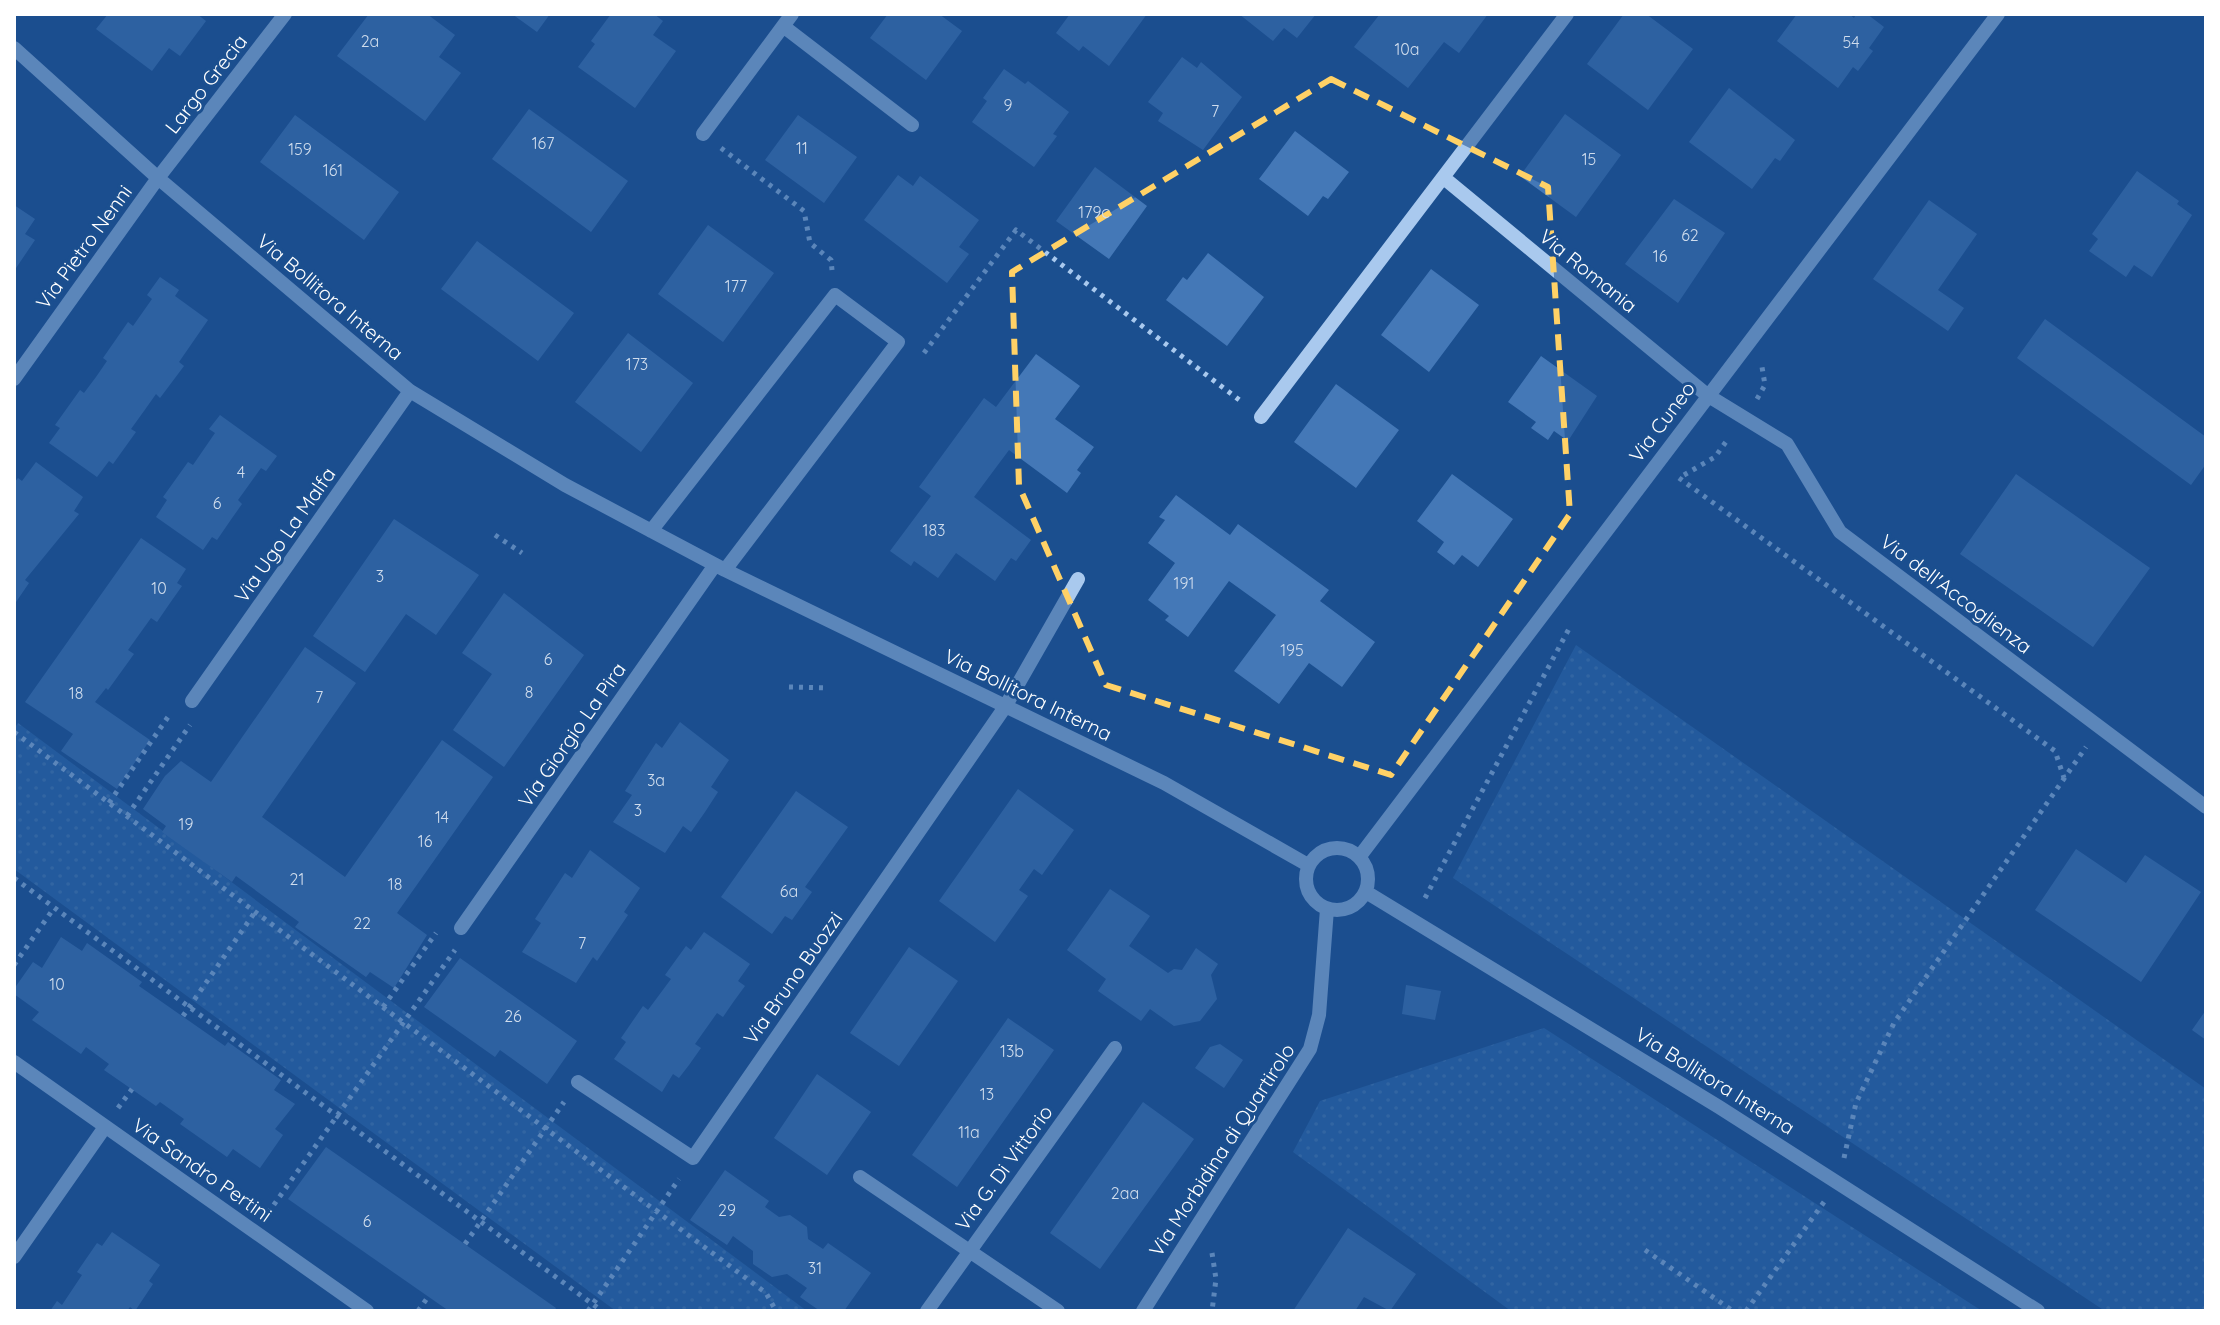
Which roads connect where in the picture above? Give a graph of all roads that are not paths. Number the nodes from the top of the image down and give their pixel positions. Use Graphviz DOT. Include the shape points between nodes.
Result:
graph roads {
  1 [pos="285,14"];
  2 [pos="1567,14"];
  3 [pos="1998,14"];
  4 [pos="787,20"];
  5 [pos="14,48"];
  6 [pos="912,125"];
  7 [pos="703,134"];
  8 [pos="158,178"];
  9 [pos="1444,178"];
  10 [pos="14,379"];
  11 [pos="410,391"];
  12 [pos="1707,395"];
  13 [pos="1261,417"];
  14 [pos="651,531"];
  15 [pos="720,567"];
  16 [pos="1078,579"];
  17 [pos="192,701"];
  18 [pos="1005,707"];
  19 [pos="2206,807"];
  20 [pos="1360,856"];
  21 [pos="1308,865"];
  22 [pos="1366,892"];
  23 [pos="1327,909"];
  24 [pos="461,928"];
  25 [pos="1115,1048"];
  26 [pos="14,1062"];
  27 [pos="578,1082"];
  28 [pos="105,1127"];
  29 [pos="860,1177"];
  30 [pos="969,1252"];
  31 [pos="14,1257"];
  32 [pos="363,1310"];
  33 [pos="927,1311"];
  34 [pos="1058,1311"];
  35 [pos="1143,1311"];
  36 [pos="2038,1311"];
  1 -- 8 [label="street, Largo Grecia"];
  2 -- 9 [label="street"];
  3 -- 12 [label="street, Via Cuneo"];
  4 -- 6 [label="street"];
  4 -- 7 [label="street"];
  5 -- 8 [label="street, Via Bollitora Interna"];
  8 -- 10 [label="street, Via Pietro Nenni"];
  8 -- 11 [label="street, Via Bollitora Interna"];
  9 -- 12 [label="street, Via Romania"];
  9 -- 13 [label="street"];
  11 -- 14 [label="street, Via Bollitora Interna"];
  11 -- 17 [label="street, Via Ugo La Malfa"];
  12 -- 19 [label="street, Via dell'Accoglienza" via="1787,444 1840,532"];
  12 -- 20 [label="street, Via Cuneo"];
  14 -- 15 [label="street, Via Bollitora Interna"];
  14 -- 15 [label="street" via="835,295 898,342"];
  15 -- 18 [label="street, Via Bollitora Interna"];
  15 -- 24 [label="street, Via Giorgio La Pira"];
  16 -- 18 [label="street, Via Bruno Buozzi"];
  18 -- 21 [label="street, Via Bollitora Interna" via="1178,790"];
  18 -- 27 [label="street, Via Bruno Buozzi" via="693,1158"];
  20 -- 21 [label="street" via="1345,848 1327,848"];
  20 -- 22 [label="street" via="1369,877"];
  21 -- 23 [label="street" via="1308,891"];
  22 -- 23 [label="street" via="1345,909"];
  22 -- 36 [label="street, Via Bollitora Interna"];
  23 -- 35 [label="street, Via Morbidina di Quartirolo" via="1319,1015 1310,1049"];
  25 -- 30 [label="street, Via G. Di Vittorio"];
  26 -- 28 [label="street, Via Sandro Pertini"];
  28 -- 31 [label="street"];
  28 -- 32 [label="street, Via Sandro Pertini"];
  29 -- 30 [label="street"];
  30 -- 33 [label="street, Via G. Di Vittorio"];
  30 -- 34 [label="street"];
}
